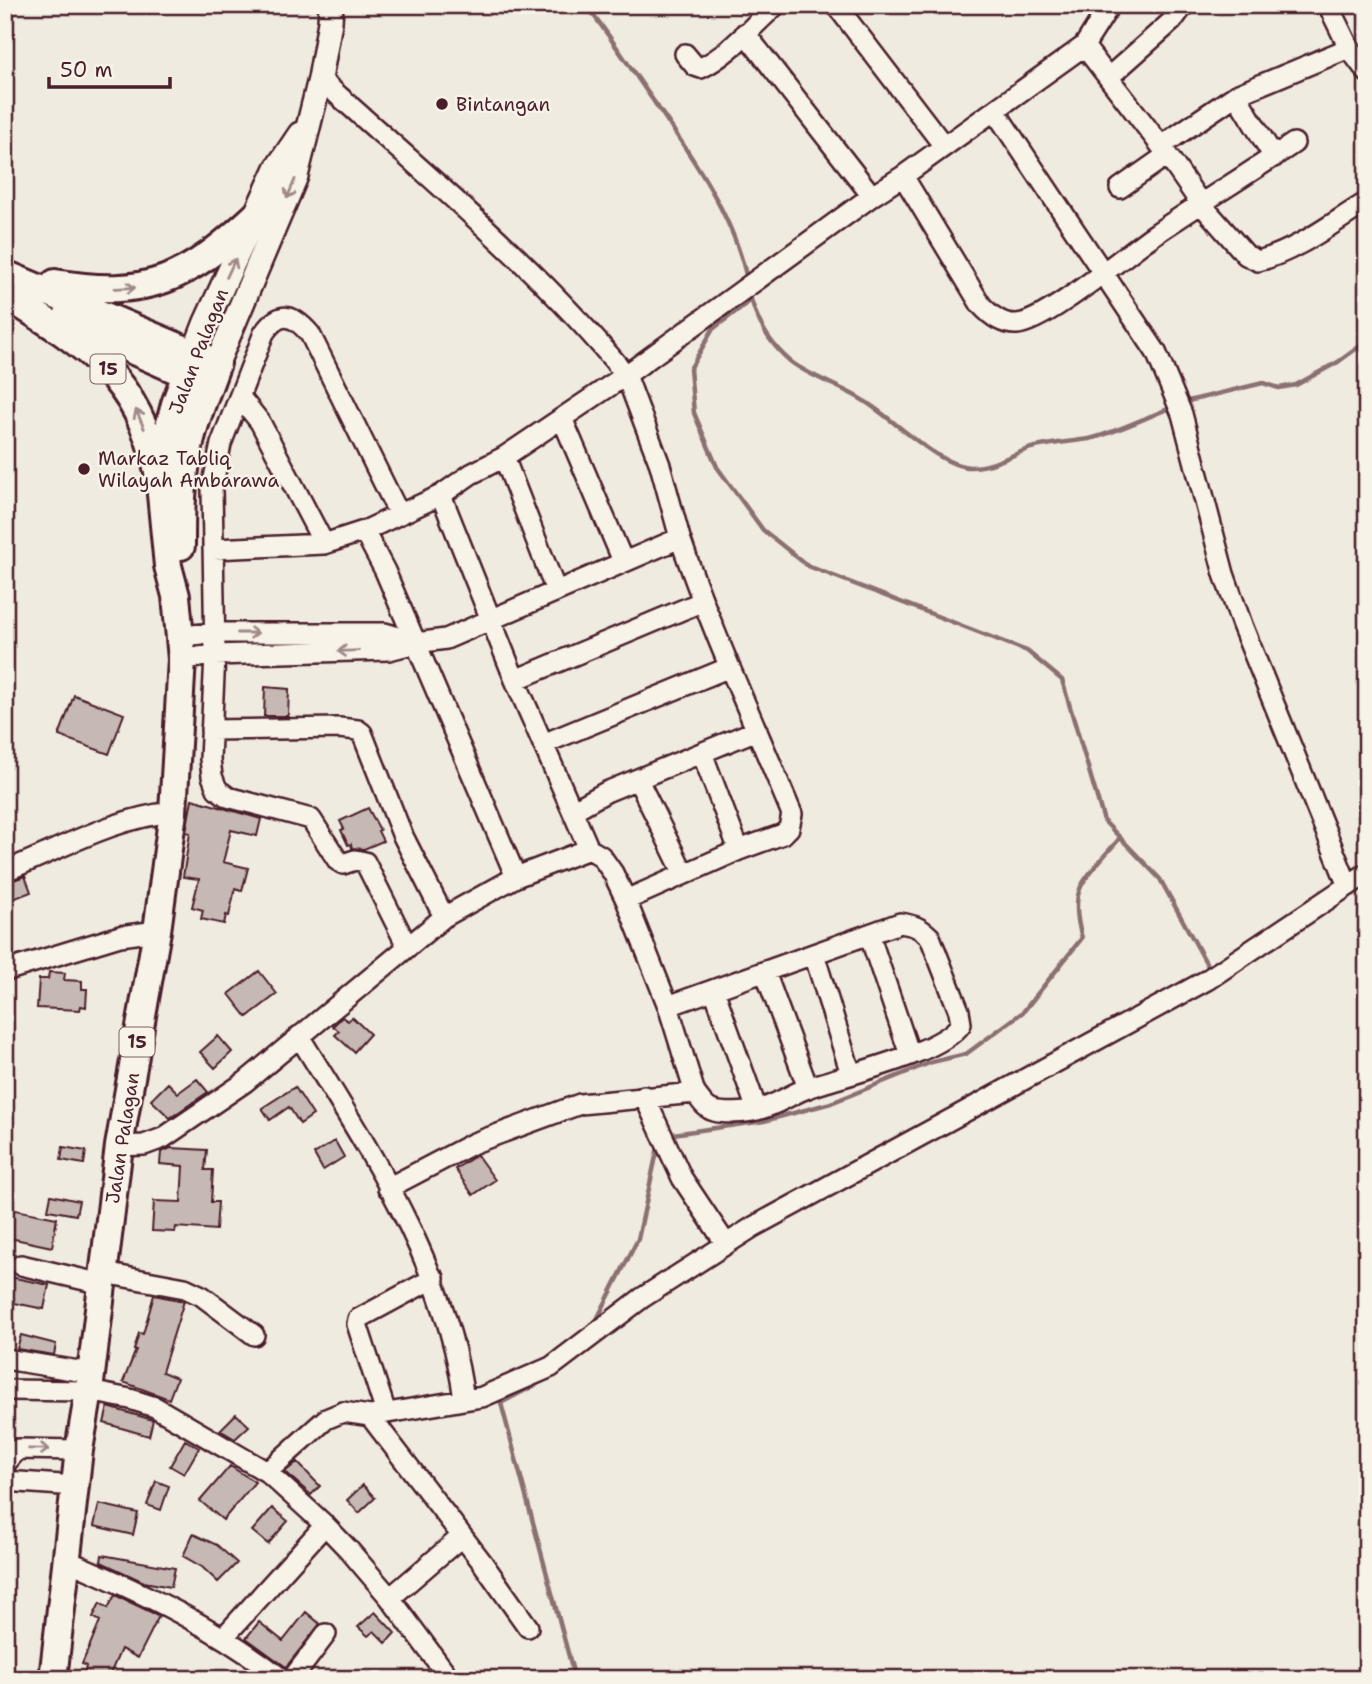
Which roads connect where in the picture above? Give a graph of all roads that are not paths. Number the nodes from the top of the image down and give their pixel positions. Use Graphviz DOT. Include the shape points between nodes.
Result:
graph roads {
  1 [pos="331,5"];
  2 [pos="776,5"];
  3 [pos="836,5"];
  4 [pos="1110,5"];
  5 [pos="1184,5"];
  6 [pos="1328,5"];
  7 [pos="745,33"];
  8 [pos="1084,46"];
  9 [pos="1349,48"];
  10 [pos="685,54"];
  11 [pos="1367,72"];
  12 [pos="1110,77"];
  13 [pos="320,79"];
  14 [pos="1236,95"];
  15 [pos="995,111"];
  16 [pos="308,123"];
  17 [pos="1294,143"];
  18 [pos="944,146"];
  19 [pos="1164,150"];
  20 [pos="1274,156"];
  21 [pos="904,176"];
  22 [pos="1120,188"];
  23 [pos="872,196"];
  24 [pos="1367,202"];
  25 [pos="1201,204"];
  26 [pos="255,216"];
  27 [pos="1104,273"];
  28 [pos="6,285"];
  29 [pos="202,369"];
  30 [pos="626,374"];
  31 [pos="240,397"];
  32 [pos="562,418"];
  33 [pos="504,457"];
  34 [pos="160,484"];
  35 [pos="441,495"];
  36 [pos="399,514"];
  37 [pos="364,530"];
  38 [pos="680,538"];
  39 [pos="324,544"];
  40 [pos="213,549"];
  41 [pos="623,561"];
  42 [pos="556,591"];
  43 [pos="176,596"];
  44 [pos="701,602"];
  45 [pos="491,619"];
  46 [pos="215,632"];
  47 [pos="416,643"];
  48 [pos="181,647"];
  49 [pos="215,655"];
  50 [pos="730,667"];
  51 [pos="515,680"];
  52 [pos="211,730"];
  53 [pos="757,730"];
  54 [pos="544,744"];
  55 [pos="702,753"];
  56 [pos="638,780"];
  57 [pos="574,810"];
  58 [pos="173,812"];
  59 [pos="589,849"];
  60 [pos="739,850"];
  61 [pos="5,871"];
  62 [pos="1367,873"];
  63 [pos="684,874"];
  64 [pos="516,877"];
  65 [pos="1346,880"];
  66 [pos="626,900"];
  67 [pos="444,918"];
  68 [pos="157,931"];
  69 [pos="869,934"];
  70 [pos="407,946"];
  71 [pos="814,954"];
  72 [pos="5,971"];
  73 [pos="765,972"];
  74 [pos="714,990"];
  75 [pos="668,1006"];
  76 [pos="299,1036"];
  77 [pos="910,1055"];
  78 [pos="852,1074"];
  79 [pos="808,1088"];
  80 [pos="695,1093"];
  81 [pos="644,1096"];
  82 [pos="757,1110"];
  83 [pos="119,1146"];
  84 [pos="388,1188"];
  85 [pos="726,1244"];
  86 [pos="21,1265"];
  87 [pos="103,1278"];
  88 [pos="434,1278"];
  89 [pos="254,1335"];
  90 [pos="5,1359"];
  91 [pos="90,1382"];
  92 [pos="5,1390"];
  93 [pos="464,1400"];
  94 [pos="378,1415"];
  95 [pos="79,1450"];
  96 [pos="5,1464"];
  97 [pos="267,1472"];
  98 [pos="5,1481"];
  99 [pos="76,1486"];
  100 [pos="325,1525"];
  101 [pos="461,1537"];
  102 [pos="68,1561"];
  103 [pos="390,1598"];
  104 [pos="528,1627"];
  105 [pos="326,1634"];
  106 [pos="223,1638"];
  107 [pos="53,1679"];
  108 [pos="282,1679"];
  109 [pos="292,1679"];
  110 [pos="450,1679"];
  1 -- 13 [label="main road, Jalan Palagan"];
  2 -- 7 [label="street"];
  3 -- 18 [label="street"];
  4 -- 8 [label="street"];
  5 -- 12 [label="street"];
  6 -- 9 [label="street"];
  7 -- 10 [label="street" via="722,56 701,68"];
  7 -- 23 [label="street"];
  8 -- 12 [label="street"];
  8 -- 15 [label="street"];
  9 -- 11 [label="street"];
  9 -- 14 [label="street"];
  12 -- 19 [label="street"];
  13 -- 16 [label="main road, Jalan Palagan"];
  13 -- 30 [label="street" via="515,255"];
  14 -- 19 [label="street"];
  14 -- 20 [label="street"];
  15 -- 18 [label="street"];
  15 -- 27 [label="street"];
  16 -- 26 [label="main road, Jalan Palagan" via="277,168"];
  16 -- 29 [label="main road, Jalan Palagan, one-way" via="296,176"];
  17 -- 20 [label="street"];
  18 -- 21 [label="street"];
  19 -- 22 [label="street"];
  19 -- 25 [label="street"];
  20 -- 25 [label="street"];
  21 -- 23 [label="street"];
  21 -- 27 [label="street" via="981,305 1001,321 1017,324 1035,318"];
  23 -- 30 [label="street"];
  24 -- 25 [label="street" via="1258,261 1246,255"];
  25 -- 27 [label="street"];
  28 -- 26 [label="highway, one-way" via="139,288 182,273 222,247"];
  29 -- 26 [label="main road, Jalan Palagan, one-way"];
  27 -- 65 [label="street" via="1157,352 1179,405 1237,612"];
  28 -- 29 [label="highway, 15"];
  34 -- 28 [label="highway, 15, one-way" via="152,446 133,402 104,363"];
  29 -- 34 [label="highway, Jalan Palagan / 15" via="166,438"];
  29 -- 43 [label="highway, Jalan Palagan / 15" via="181,507"];
  30 -- 32 [label="street"];
  30 -- 38 [label="street" via="660,465"];
  31 -- 36 [label="street" via="264,333 272,322 293,318 310,334"];
  31 -- 39 [label="street" via="260,422"];
  31 -- 40 [label="street" via="221,444 212,488"];
  32 -- 33 [label="street"];
  32 -- 41 [label="street"];
  33 -- 35 [label="street"];
  33 -- 42 [label="street"];
  34 -- 43 [label="highway, Jalan Palagan / 15" via="167,566"];
  35 -- 36 [label="street"];
  35 -- 45 [label="street"];
  36 -- 37 [label="street"];
  37 -- 39 [label="street"];
  37 -- 47 [label="street"];
  38 -- 41 [label="street"];
  38 -- 44 [label="street"];
  39 -- 40 [label="street"];
  40 -- 46 [label="street"];
  41 -- 42 [label="street"];
  42 -- 45 [label="street"];
  43 -- 48 [label="highway, Jalan Palagan / 15"];
  44 -- 50 [label="street"];
  44 -- 51 [label="street"];
  45 -- 47 [label="street" via="446,639"];
  45 -- 51 [label="street"];
  46 -- 47 [label="street, one-way" via="385,633"];
  46 -- 48 [label="street"];
  46 -- 49 [label="street"];
  47 -- 49 [label="street, one-way" via="389,650"];
  47 -- 64 [label="street"];
  48 -- 49 [label="street"];
  48 -- 58 [label="highway, Jalan Palagan / 15"];
  49 -- 52 [label="street"];
  50 -- 53 [label="street"];
  50 -- 54 [label="street"];
  51 -- 54 [label="street"];
  52 -- 67 [label="street" via="347,728 362,733 402,834"];
  52 -- 70 [label="street" via="210,759 217,789 228,797 311,819 338,861 365,862"];
  53 -- 55 [label="street"];
  53 -- 60 [label="street" via="792,822 783,834"];
  54 -- 57 [label="street"];
  55 -- 56 [label="street"];
  55 -- 60 [label="street"];
  56 -- 57 [label="street"];
  56 -- 63 [label="street"];
  57 -- 59 [label="street"];
  58 -- 61 [label="street" via="85,835"];
  58 -- 68 [label="highway, Jalan Palagan / 15"];
  59 -- 64 [label="street"];
  59 -- 66 [label="street" via="601,856"];
  60 -- 63 [label="street"];
  62 -- 65 [label="street"];
  63 -- 66 [label="street"];
  64 -- 67 [label="street"];
  65 -- 85 [label="street" via="1207,980 866,1163"];
  66 -- 75 [label="street"];
  67 -- 70 [label="street"];
  68 -- 72 [label="street" via="74,948"];
  68 -- 83 [label="highway, Jalan Palagan / 15"];
  69 -- 71 [label="street"];
  69 -- 77 [label="street"];
  69 -- 77 [label="street" via="900,923 922,929 930,937 960,1011 957,1031"];
  70 -- 76 [label="street"];
  71 -- 73 [label="street"];
  71 -- 78 [label="street"];
  73 -- 74 [label="street"];
  73 -- 79 [label="street"];
  74 -- 75 [label="street"];
  74 -- 82 [label="street"];
  75 -- 80 [label="street"];
  76 -- 83 [label="street" via="245,1082 163,1138"];
  76 -- 84 [label="street"];
  77 -- 78 [label="street"];
  78 -- 79 [label="street"];
  79 -- 82 [label="street"];
  80 -- 81 [label="street"];
  80 -- 82 [label="street" via="714,1111"];
  81 -- 84 [label="street" via="580,1104 474,1143"];
  81 -- 85 [label="street" via="682,1178"];
  83 -- 87 [label="highway, Jalan Palagan / 15"];
  84 -- 88 [label="street"];
  85 -- 93 [label="street" via="642,1298 551,1367 482,1397"];
  86 -- 87 [label="street"];
  87 -- 89 [label="street" via="185,1288"];
  87 -- 91 [label="highway, Jalan Palagan / 15"];
  88 -- 93 [label="street" via="455,1343"];
  88 -- 94 [label="street" via="358,1319"];
  90 -- 91 [label="street"];
  91 -- 92 [label="street"];
  91 -- 95 [label="highway, Jalan Palagan / 15"];
  91 -- 97 [label="street" via="155,1407"];
  93 -- 94 [label="street"];
  94 -- 97 [label="street" via="343,1412 326,1419"];
  94 -- 101 [label="street"];
  96 -- 95 [label="street, one-way" via="18,1449"];
  95 -- 99 [label="highway, Jalan Palagan / 15"];
  97 -- 100 [label="street"];
  98 -- 99 [label="street"];
  99 -- 102 [label="highway, Jalan Palagan / 15"];
  100 -- 103 [label="street"];
  100 -- 106 [label="street"];
  101 -- 103 [label="street"];
  101 -- 104 [label="street"];
  102 -- 106 [label="street" via="126,1585"];
  102 -- 107 [label="highway, Jalan Palagan / 15"];
  103 -- 110 [label="street"];
  105 -- 109 [label="street"];
  106 -- 108 [label="street"];
}
